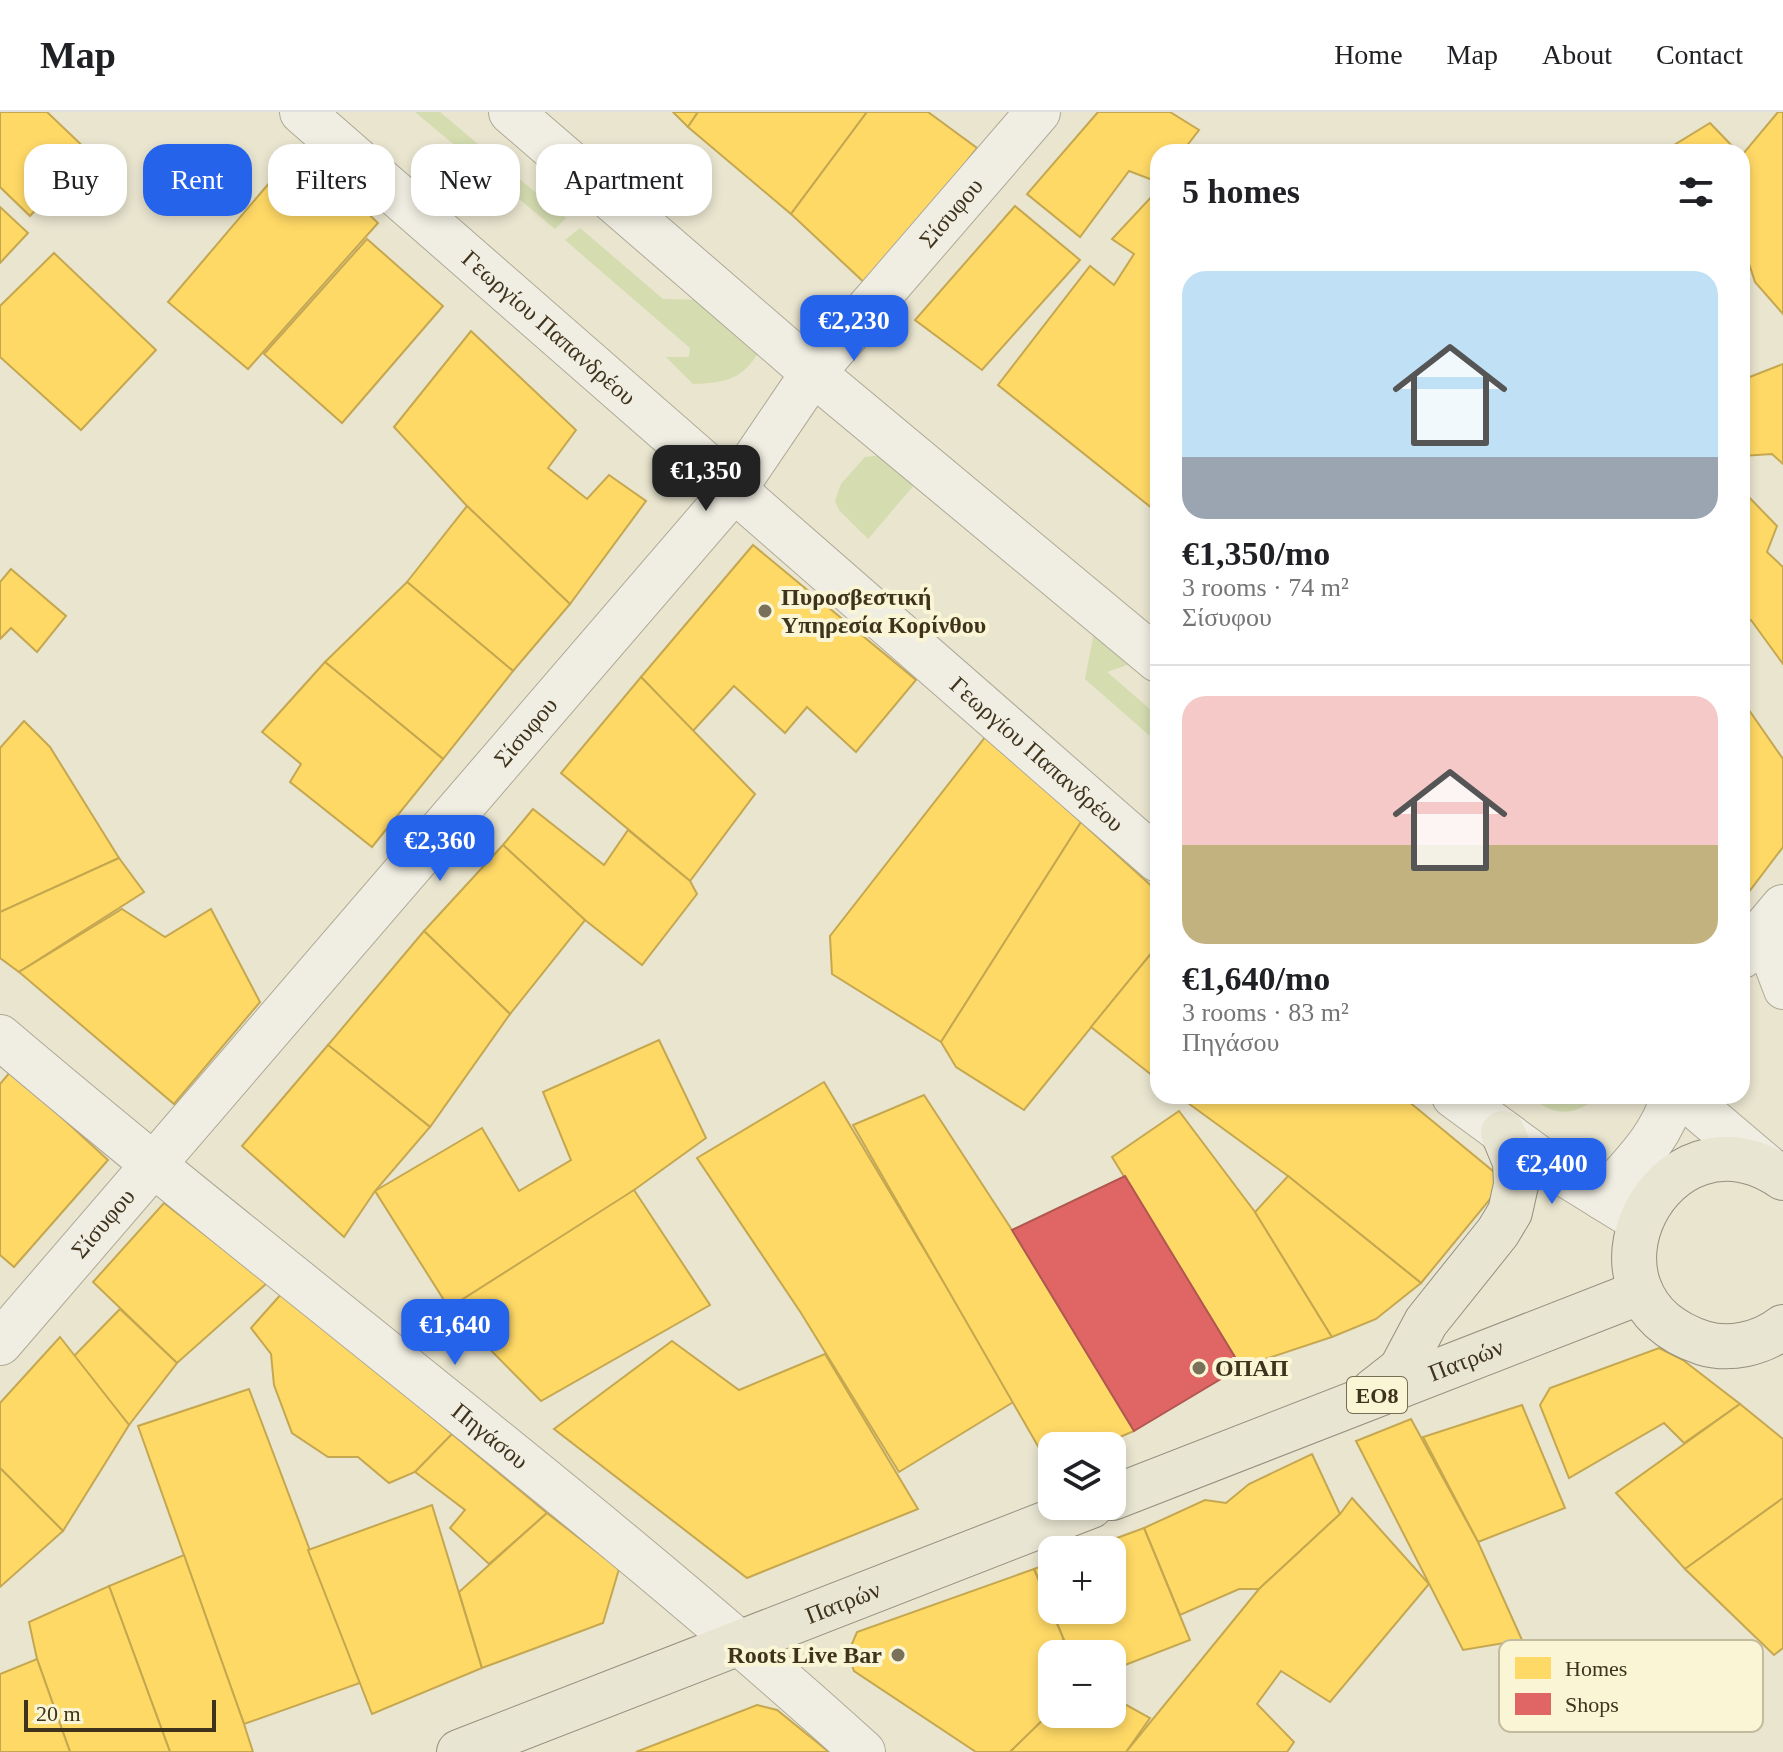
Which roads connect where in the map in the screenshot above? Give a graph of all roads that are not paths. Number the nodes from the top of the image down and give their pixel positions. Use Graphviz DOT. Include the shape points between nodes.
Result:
graph roads {
  1 [pos="302,112"];
  2 [pos="511,112"];
  3 [pos="1038,112"];
  4 [pos="813,373"];
  5 [pos="733,491"];
  6 [pos="1150,653"];
  7 [pos="1150,853"];
  8 [pos="1764,930"];
  9 [pos="1783,990"];
  10 [pos="0,1037"];
  11 [pos="1465,1104"];
  12 [pos="1671,1104"];
  13 [pos="1693,1104"];
  14 [pos="1503,1133"];
  15 [pos="151,1166"];
  16 [pos="1776,1174"];
  17 [pos="1621,1209"];
  18 [pos="1641,1292"];
  19 [pos="1783,1327"];
  20 [pos="0,1343"];
  21 [pos="1361,1401"];
  22 [pos="1126,1493"];
  23 [pos="1055,1520"];
  24 [pos="741,1642"];
  25 [pos="459,1752"];
  26 [pos="863,1752"];
  1 -- 5 [label="street, Γεωργίου Παπανδρέου"];
  2 -- 4 [label="street"];
  3 -- 4 [label="street, Σίσυφου"];
  4 -- 5 [label="street, Σίσυφου"];
  4 -- 6 [label="street"];
  5 -- 7 [label="street, Γεωργίου Παπανδρέου"];
  5 -- 15 [label="street, Σίσυφου"];
  8 -- 9 [label="lane"];
  10 -- 15 [label="street, Πηγάσου"];
  11 -- 14 [label="street"];
  12 -- 17 [label="street"];
  13 -- 16 [label="street"];
  14 -- 17 [label="street"];
  14 -- 21 [label="main road" via="1515,1162 1510,1212 1426,1322 1401,1369"];
  15 -- 20 [label="street, Σίσυφου"];
  15 -- 24 [label="street, Πηγάσου"];
  16 -- 17 [label="main road" via="1740,1160 1708,1161"];
  17 -- 18 [label="main road"];
  18 -- 19 [label="main road" via="1658,1317 1684,1337 1713,1346 1744,1345 1771,1337"];
  18 -- 21 [label="main road, Πατρών / ΕΟ8"];
  21 -- 22 [label="main road, Πατρών / ΕΟ8"];
  23 -- 24 [label="main road, Πατρών"];
  24 -- 25 [label="main road, Πατρών"];
  24 -- 26 [label="street, Πηγάσου"];
}
